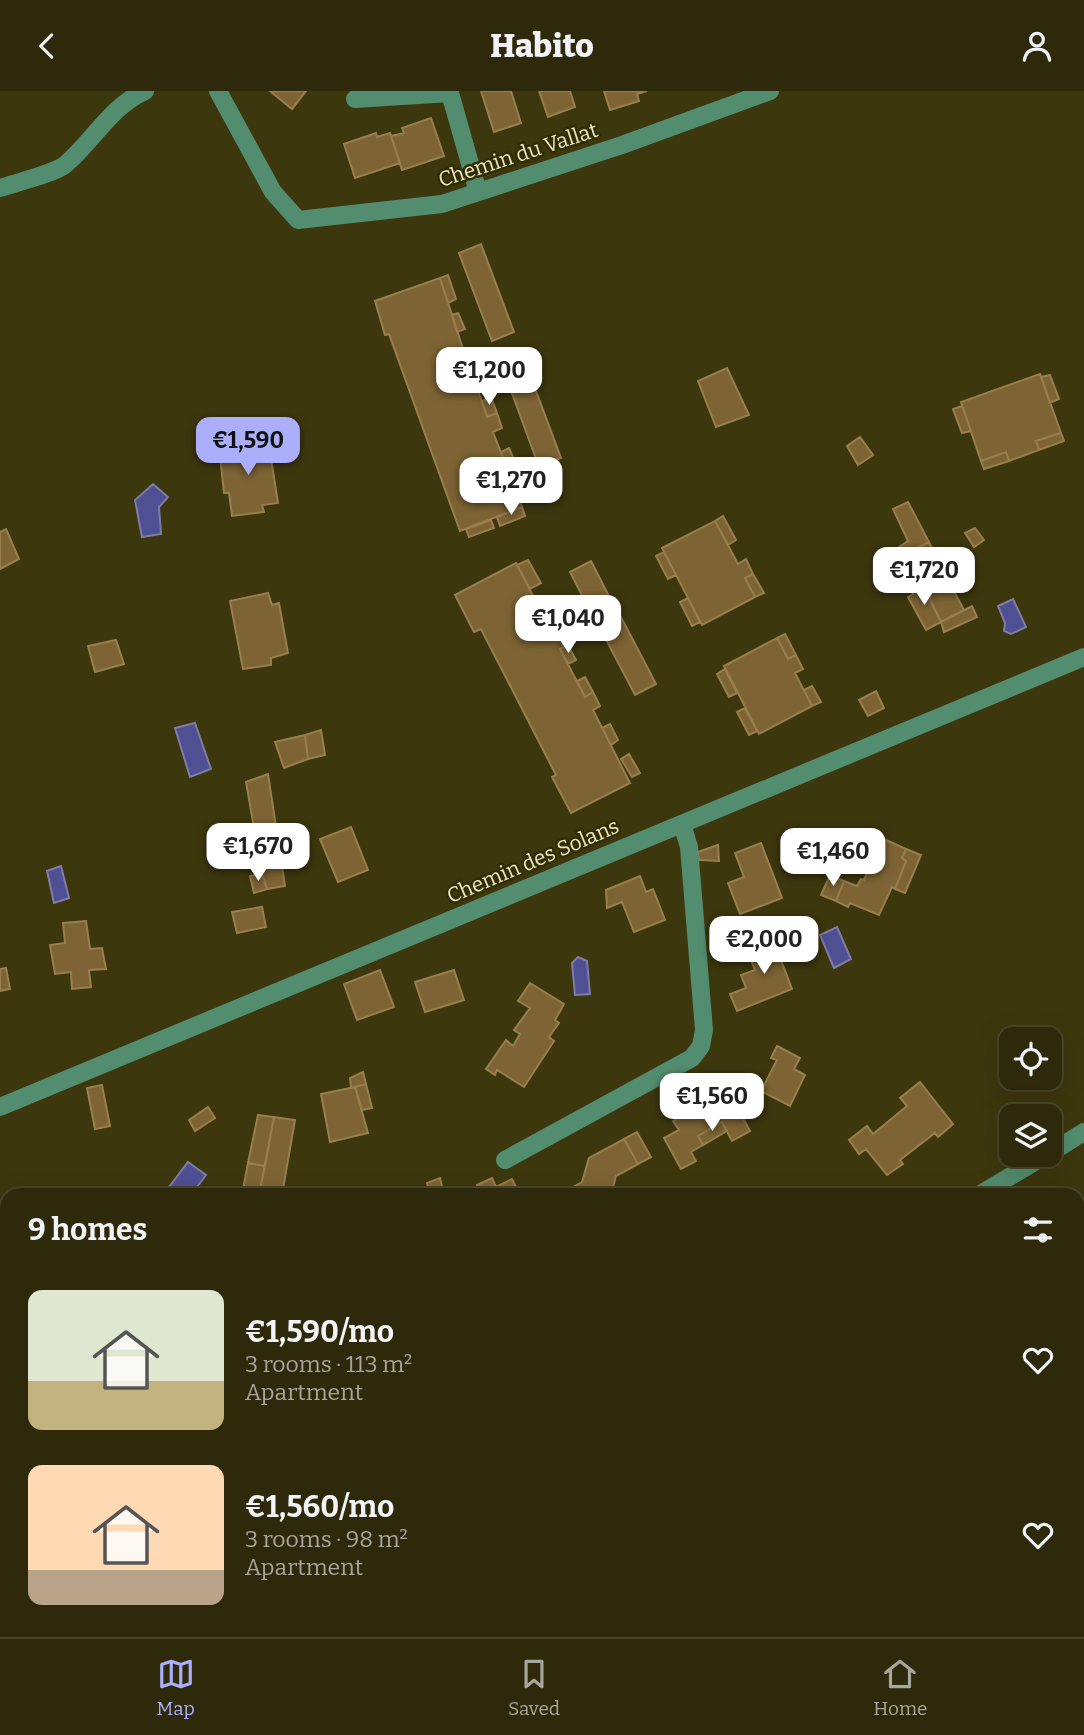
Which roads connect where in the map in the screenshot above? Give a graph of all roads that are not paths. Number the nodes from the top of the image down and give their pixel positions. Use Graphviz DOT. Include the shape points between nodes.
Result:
graph roads {
  1 [pos="145,91"];
  2 [pos="218,91"];
  3 [pos="770,91"];
  4 [pos="742,96"];
  5 [pos="355,99"];
  6 [pos="0,188"];
  7 [pos="478,192"];
  8 [pos="1084,657"];
  9 [pos="682,824"];
  10 [pos="0,1107"];
  11 [pos="1084,1132"];
  12 [pos="1062,1145"];
  13 [pos="505,1160"];
  14 [pos="1026,1167"];
  15 [pos="991,1188"];
  1 -- 6 [label="street" via="108,117 64,166"];
  2 -- 7 [label="street, Chemin du Vallat" via="273,192 298,220 442,204"];
  3 -- 4 [label="street, Chemin du Vallat"];
  4 -- 7 [label="street, Chemin du Vallat" via="622,145"];
  5 -- 7 [label="street" via="450,93"];
  8 -- 9 [label="street, Chemin des Solans"];
  9 -- 10 [label="street, Chemin des Solans"];
  9 -- 13 [label="street" via="689,848 704,1030 701,1046 692,1058"];
  11 -- 12 [label="street"];
  14 -- 15 [label="street"];
}
